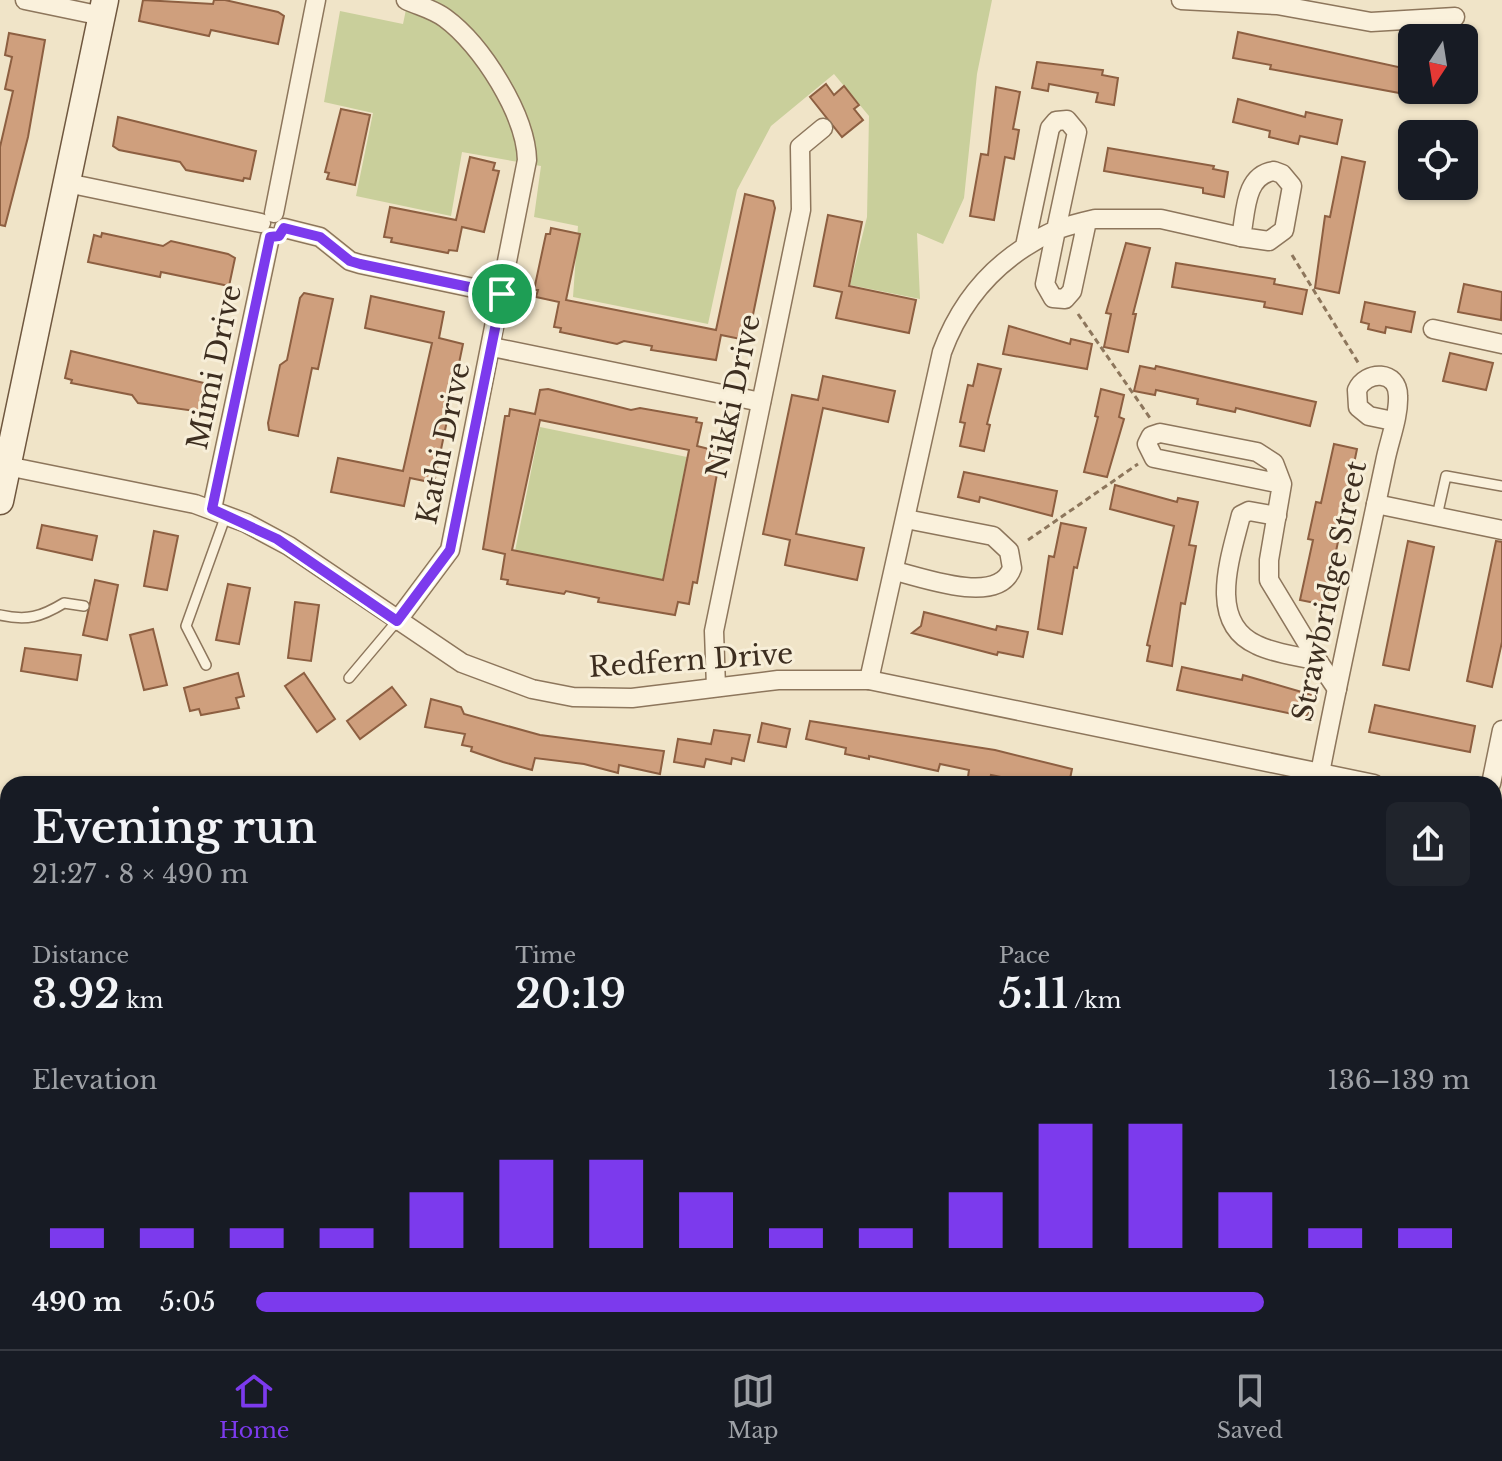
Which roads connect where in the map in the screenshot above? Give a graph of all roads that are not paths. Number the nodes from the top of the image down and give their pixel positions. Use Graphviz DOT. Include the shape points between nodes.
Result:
graph roads {
  1 [pos="25,0"];
  2 [pos="316,0"];
  3 [pos="406,0"];
  4 [pos="1181,0"];
  5 [pos="104,8"];
  6 [pos="1455,17"];
  7 [pos="823,128"];
  8 [pos="67,183"];
  9 [pos="1087,221"];
  10 [pos="272,225"];
  11 [pos="1056,230"];
  12 [pos="1241,237"];
  13 [pos="1025,246"];
  14 [pos="502,294"];
  15 [pos="1433,329"];
  16 [pos="1502,344"];
  17 [pos="492,347"];
  18 [pos="761,402"];
  19 [pos="1393,421"];
  20 [pos="7,466"];
  21 [pos="1282,484"];
  22 [pos="1502,486"];
  23 [pos="0,501"];
  24 [pos="1376,504"];
  25 [pos="219,512"];
  26 [pos="1277,516"];
  27 [pos="1437,516"];
  28 [pos="906,519"];
  29 [pos="1502,530"];
  30 [pos="895,571"];
  31 [pos="84,606"];
  32 [pos="0,615"];
  33 [pos="397,621"];
  34 [pos="1318,661"];
  35 [pos="206,665"];
  36 [pos="349,678"];
  37 [pos="869,680"];
  38 [pos="716,687"];
  39 [pos="1337,689"];
  40 [pos="1502,730"];
  41 [pos="1320,773"];
  42 [pos="1335,776"];
  43 [pos="1493,776"];
  1 -- 5 [label="street"];
  2 -- 10 [label="street, Mimi Drive"];
  3 -- 14 [label="street, Kathi Drive" via="441,15 465,36 514,107 526,139 527,167"];
  4 -- 6 [label="street" via="1277,5 1371,22"];
  5 -- 8 [label="street"];
  7 -- 18 [label="street, Nikki Drive" via="800,147 801,210"];
  8 -- 10 [label="street"];
  8 -- 20 [label="street"];
  9 -- 11 [label="street"];
  9 -- 11 [label="street" via="1072,291 1061,300 1045,288"];
  9 -- 12 [label="street" via="1150,218"];
  10 -- 14 [label="street" via="320,237 360,264"];
  10 -- 25 [label="street, Mimi Drive"];
  11 -- 13 [label="street"];
  11 -- 13 [label="street" via="1077,132 1061,119 1049,130"];
  13 -- 28 [label="street" via="987,277 948,335"];
  14 -- 17 [label="street, Kathi Drive"];
  15 -- 16 [label="street"];
  17 -- 18 [label="street"];
  17 -- 33 [label="street, Kathi Drive" via="450,550"];
  18 -- 38 [label="street, Nikki Drive" via="715,623"];
  19 -- 24 [label="street, Strawbridge Street"];
  20 -- 23 [label="street"];
  20 -- 25 [label="street, Redfern Drive"];
  21 -- 21 [label="street" via="1154,458 1147,444 1160,433 1257,452 1274,463"];
  21 -- 26 [label="street"];
  22 -- 27 [label="lane" via="1446,476"];
  24 -- 27 [label="street"];
  24 -- 39 [label="street, Strawbridge Street"];
  25 -- 33 [label="street, Redfern Drive" via="289,546"];
  25 -- 35 [label="lane" via="186,626"];
  26 -- 34 [label="street" via="1269,580"];
  26 -- 34 [label="street" via="1242,513 1226,588 1227,609 1241,635 1259,647"];
  27 -- 29 [label="street"];
  28 -- 30 [label="street"];
  28 -- 30 [label="street" via="993,536 1009,551 1012,568 1000,585 984,590"];
  30 -- 37 [label="street"];
  31 -- 32 [label="lane" via="64,603 42,617 21,620"];
  33 -- 36 [label="lane"];
  33 -- 38 [label="street, Redfern Drive" via="480,671 559,695 632,698"];
  34 -- 39 [label="street"];
  37 -- 38 [label="street, Redfern Drive" via="794,679"];
  37 -- 41 [label="street, Redfern Drive"];
  39 -- 41 [label="street, Strawbridge Street"];
  40 -- 43 [label="street"];
  41 -- 42 [label="street, Redfern Drive"];
}
